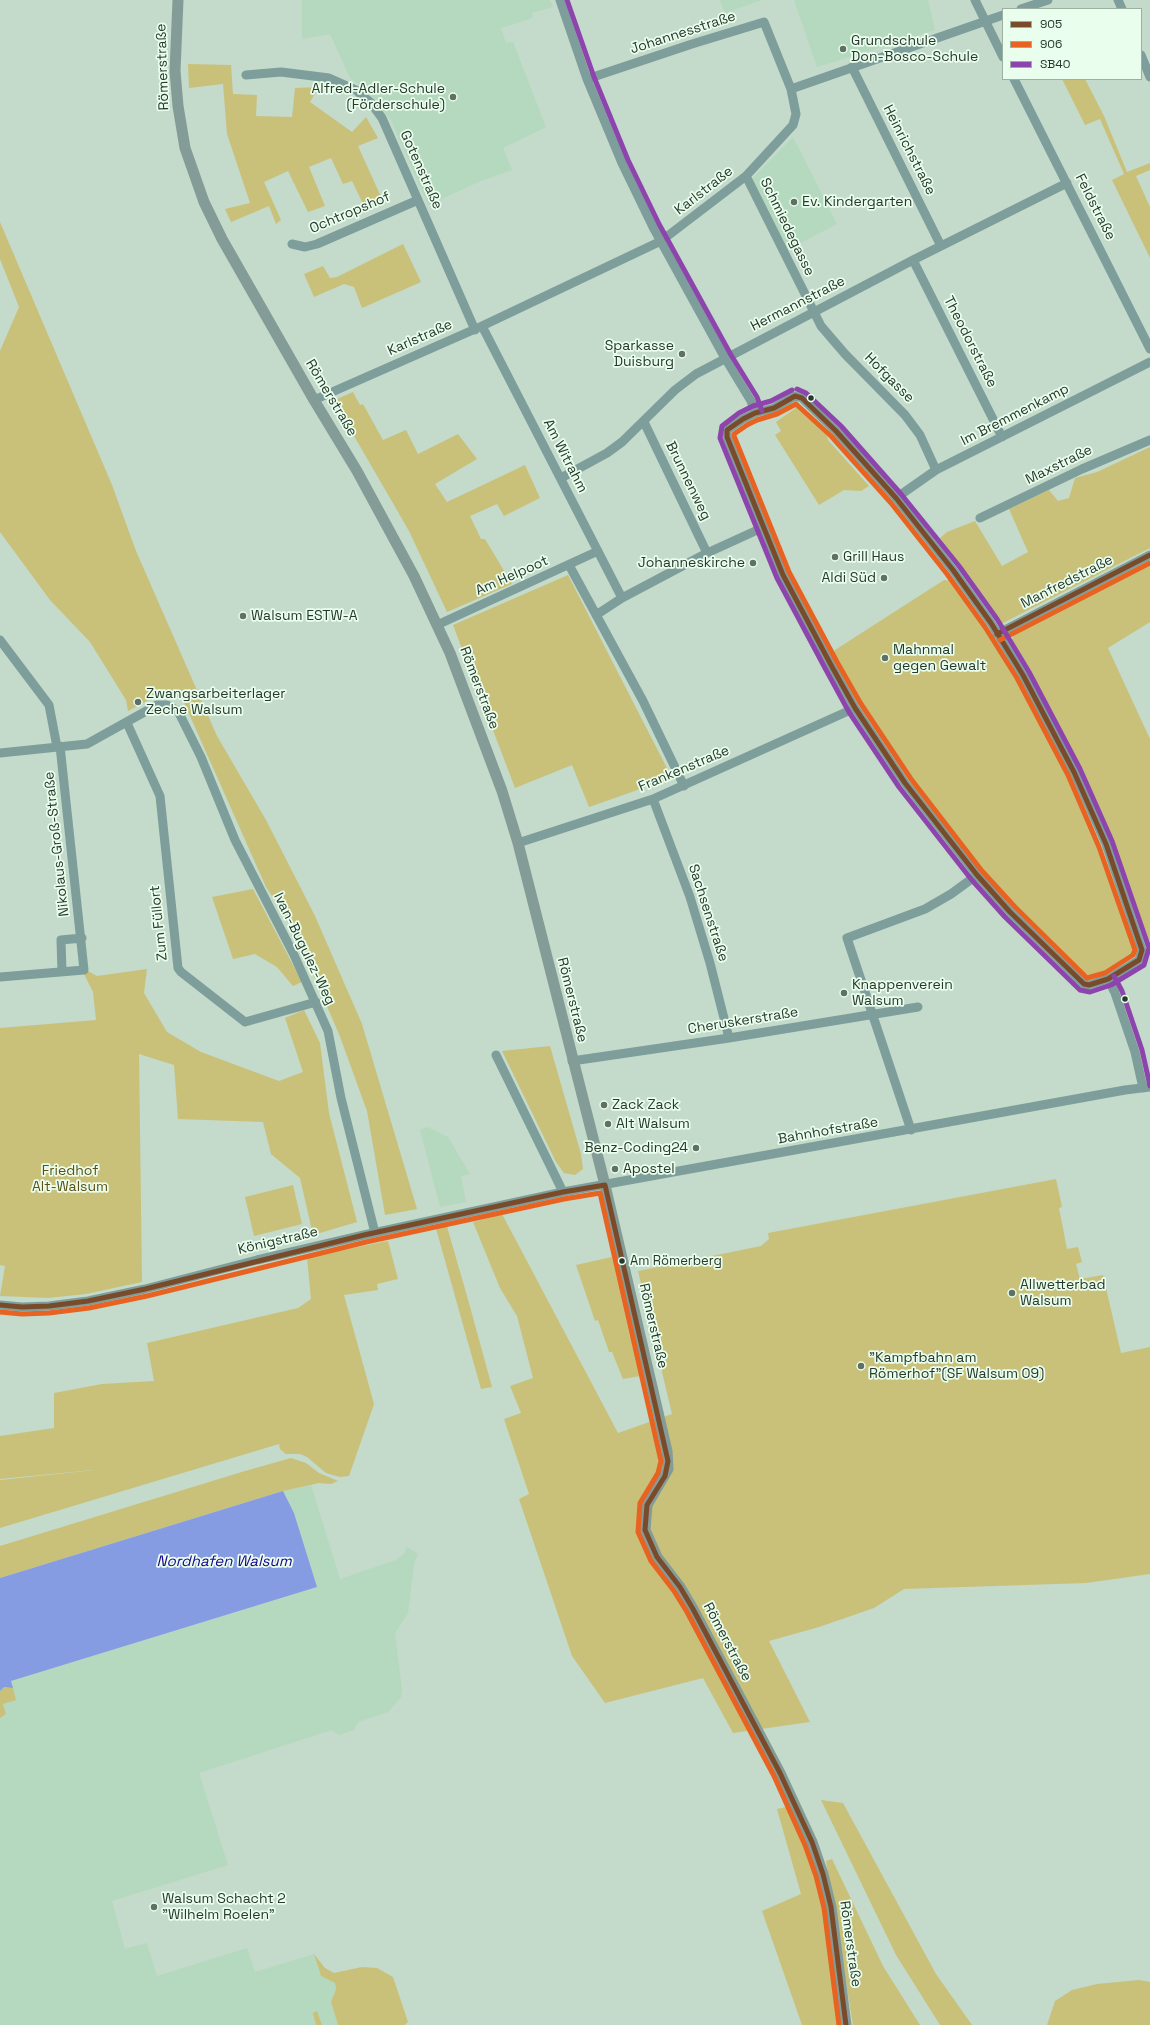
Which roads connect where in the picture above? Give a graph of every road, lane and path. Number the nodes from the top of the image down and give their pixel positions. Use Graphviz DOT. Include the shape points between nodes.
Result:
graph roads {
  1 [pos="178,0"];
  2 [pos="560,0"];
  3 [pos="975,0"];
  4 [pos="1048,0"];
  5 [pos="1024,8"];
  6 [pos="1002,15"];
  7 [pos="985,21"];
  8 [pos="1002,55"];
  9 [pos="1142,57"];
  10 [pos="852,67"];
  11 [pos="246,75"];
  12 [pos="1150,77"];
  13 [pos="587,79"];
  14 [pos="1015,80"];
  15 [pos="790,89"];
  16 [pos="746,176"];
  17 [pos="1067,183"];
  18 [pos="418,200"];
  19 [pos="662,241"];
  20 [pos="292,244"];
  21 [pos="941,246"];
  22 [pos="912,260"];
  23 [pos="813,312"];
  24 [pos="478,328"];
  25 [pos="1150,349"];
  26 [pos="725,358"];
  27 [pos="1150,362"];
  28 [pos="314,400"];
  29 [pos="755,413"];
  30 [pos="644,422"];
  31 [pos="1002,437"];
  32 [pos="1150,440"];
  33 [pos="936,470"];
  34 [pos="561,478"];
  35 [pos="896,498"];
  36 [pos="980,518"];
  37 [pos="764,527"];
  38 [pos="598,551"];
  39 [pos="707,553"];
  40 [pos="1150,555"];
  41 [pos="569,565"];
  42 [pos="622,598"];
  43 [pos="596,615"];
  44 [pos="437,625"];
  45 [pos="997,634"];
  46 [pos="0,640"];
  47 [pos="855,708"];
  48 [pos="127,723"];
  49 [pos="58,747"];
  50 [pos="0,754"];
  51 [pos="684,786"];
  52 [pos="653,799"];
  53 [pos="518,843"];
  54 [pos="977,875"];
  55 [pos="82,938"];
  56 [pos="1146,953"];
  57 [pos="62,972"];
  58 [pos="0,977"];
  59 [pos="1108,979"];
  60 [pos="316,1002"];
  61 [pos="918,1007"];
  62 [pos="873,1015"];
  63 [pos="729,1038"];
  64 [pos="496,1055"];
  65 [pos="572,1061"];
  66 [pos="1147,1088"];
  67 [pos="911,1130"];
  68 [pos="605,1185"];
  69 [pos="563,1192"];
  70 [pos="375,1233"];
  71 [pos="0,1305"];
  72 [pos="846,2025"];
  1 -- 28 [label="main road, Römerstraße" via="176,87 181,127 194,176 222,239"];
  2 -- 13 [label="street"];
  3 -- 7 [label="street"];
  4 -- 5 [label="street"];
  6 -- 7 [label="street"];
  7 -- 8 [label="street"];
  7 -- 10 [label="street"];
  9 -- 12 [label="street"];
  10 -- 15 [label="street"];
  10 -- 21 [label="street, Heinrichstraße"];
  11 -- 18 [label="street, Gotenstraße" via="281,72 329,78 356,90 371,103 382,118"];
  13 -- 15 [label="street, Johannesstraße" via="764,22"];
  13 -- 19 [label="street" via="622,163"];
  14 -- 17 [label="street, Feldstraße"];
  15 -- 16 [label="street, Karlstraße" via="796,114 793,125"];
  16 -- 19 [label="street, Karlstraße"];
  16 -- 23 [label="street, Schmiedegasse"];
  17 -- 21 [label="street, Hermannstraße"];
  17 -- 25 [label="street, Feldstraße"];
  18 -- 20 [label="street, Ochtropshof" via="318,244 305,247"];
  18 -- 24 [label="street, Gotenstraße"];
  19 -- 24 [label="street, Karlstraße"];
  19 -- 26 [label="street"];
  21 -- 22 [label="street, Hermannstraße"];
  22 -- 23 [label="street, Hermannstraße"];
  22 -- 31 [label="street, Theodorstraße"];
  23 -- 26 [label="street, Hermannstraße"];
  23 -- 33 [label="street, Hofgasse" via="821,326 845,354 905,415 920,434"];
  24 -- 28 [label="street, Karlstraße"];
  24 -- 34 [label="street, Am Witrahm"];
  26 -- 29 [label="street"];
  26 -- 30 [label="street, Hermannstraße" via="696,374 675,390"];
  27 -- 31 [label="street, Im Bremmenkamp"];
  28 -- 44 [label="main road, Römerstraße" via="403,554"];
  29 -- 35 [label="street" via="767,411 795,396 800,396 836,431"];
  29 -- 37 [label="street" via="734,424 727,433"];
  30 -- 34 [label="street, Hermannstraße" via="607,453"];
  30 -- 39 [label="street, Brunnenweg"];
  31 -- 33 [label="street, Im Bremmenkamp"];
  32 -- 36 [label="street, Maxstraße"];
  33 -- 35 [label="street, Im Bremmenkamp"];
  34 -- 38 [label="street, Am Witrahm"];
  35 -- 45 [label="street" via="953,570"];
  37 -- 39 [label="street"];
  37 -- 47 [label="street" via="783,575"];
  38 -- 41 [label="street, Am Helpoot"];
  38 -- 42 [label="street, Am Witrahm"];
  39 -- 42 [label="street"];
  40 -- 45 [label="street, Manfredstraße"];
  41 -- 43 [label="street"];
  41 -- 44 [label="street, Am Helpoot"];
  42 -- 43 [label="street"];
  43 -- 51 [label="street" via="643,701"];
  44 -- 53 [label="main road, Römerstraße" via="486,750"];
  45 -- 56 [label="street" via="1023,675 1074,772 1106,844"];
  46 -- 49 [label="street, Nikolaus-Groß-Straße" via="49,705"];
  47 -- 51 [label="street, Frankenstraße"];
  47 -- 54 [label="street" via="910,789"];
  48 -- 49 [label="street" via="87,744"];
  48 -- 60 [label="street, Ivan-Bugulez-Weg" via="157,705 167,704 178,711 235,840"];
  48 -- 60 [label="street, Zum Füllort" via="160,796 178,968 245,1022"];
  49 -- 50 [label="street"];
  49 -- 55 [label="street, Nikolaus-Groß-Straße"];
  51 -- 52 [label="street, Frankenstraße"];
  52 -- 53 [label="street, Frankenstraße"];
  52 -- 63 [label="street, Sachsenstraße" via="690,897"];
  53 -- 65 [label="main road, Römerstraße"];
  54 -- 59 [label="street" via="1010,912 1084,984"];
  54 -- 62 [label="street" via="925,909 847,938"];
  55 -- 57 [label="street" via="61,940"];
  55 -- 57 [label="street, Nikolaus-Groß-Straße" via="84,970"];
  56 -- 59 [label="street"];
  57 -- 58 [label="street"];
  59 -- 66 [label="street"];
  60 -- 70 [label="street, Ivan-Bugulez-Weg" via="328,1031 341,1098"];
  61 -- 62 [label="street, Cheruskerstraße"];
  62 -- 63 [label="street, Cheruskerstraße"];
  62 -- 67 [label="street"];
  63 -- 65 [label="street, Cheruskerstraße"];
  64 -- 69 [label="street"];
  65 -- 68 [label="main road, Römerstraße"];
  66 -- 67 [label="street, Bahnhofstraße"];
  67 -- 68 [label="street, Bahnhofstraße"];
  68 -- 69 [label="street, Königstraße"];
  68 -- 72 [label="main road, Römerstraße" via="668,1461 665,1476 648,1505 645,1530 657,1557 693,1609 780,1773 823,1874 831,1907"];
  69 -- 70 [label="street, Königstraße"];
  70 -- 71 [label="street, Königstraße" via="88,1301 49,1306"];
}
